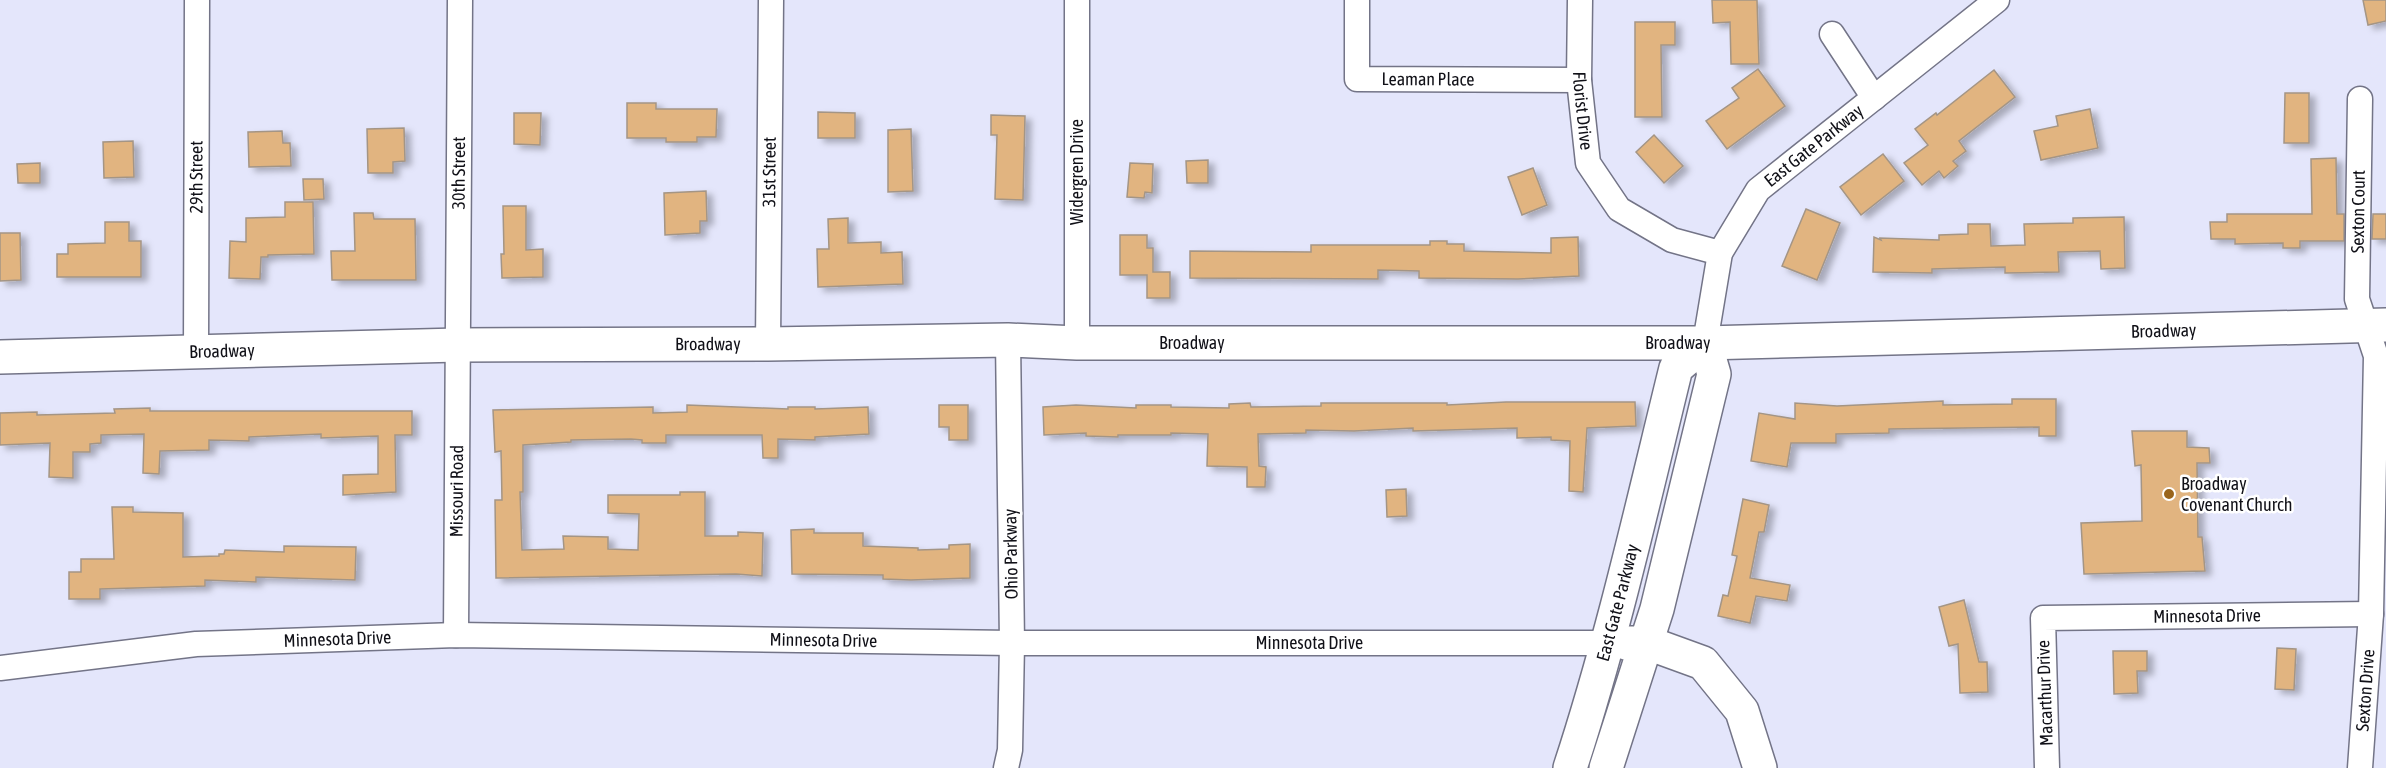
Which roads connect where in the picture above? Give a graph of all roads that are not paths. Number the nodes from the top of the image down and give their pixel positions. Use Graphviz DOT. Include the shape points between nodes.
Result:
graph roads {
  1 [pos="197,0"];
  2 [pos="460,0"];
  3 [pos="771,0"];
  4 [pos="1077,0"];
  5 [pos="1357,0"];
  6 [pos="1580,0"];
  7 [pos="1997,0"];
  8 [pos="1832,34"];
  9 [pos="1579,80"];
  10 [pos="1874,98"];
  11 [pos="2360,99"];
  12 [pos="1720,253"];
  13 [pos="2376,325"];
  14 [pos="1008,340"];
  15 [pos="768,344"];
  16 [pos="1077,344"];
  17 [pos="1705,344"];
  18 [pos="458,345"];
  19 [pos="195,354"];
  20 [pos="0,357"];
  21 [pos="2371,614"];
  22 [pos="2043,618"];
  23 [pos="456,635"];
  24 [pos="1012,643"];
  25 [pos="1606,643"];
  26 [pos="1647,643"];
  27 [pos="0,668"];
  28 [pos="1006,768"];
  29 [pos="1570,768"];
  30 [pos="1606,768"];
  31 [pos="1760,768"];
  32 [pos="2047,768"];
  33 [pos="2360,768"];
  1 -- 19 [label="street, 29th Street"];
  2 -- 18 [label="street, 30th Street"];
  3 -- 15 [label="street, 31st Street"];
  4 -- 16 [label="street, Widergren Drive"];
  5 -- 9 [label="street, Leaman Place" via="1357,79"];
  6 -- 9 [label="street, Florist Drive"];
  7 -- 10 [label="street, East Gate Parkway"];
  8 -- 10 [label="street"];
  9 -- 12 [label="street, Florist Drive" via="1588,163 1619,210 1672,240"];
  10 -- 12 [label="street, East Gate Parkway" via="1758,190"];
  11 -- 13 [label="street, Sexton Court" via="2357,299"];
  12 -- 17 [label="street, East Gate Parkway"];
  13 -- 17 [label="main road, Broadway"];
  13 -- 21 [label="street, Sexton Drive"];
  14 -- 15 [label="main road, Broadway"];
  14 -- 16 [label="main road, Broadway"];
  14 -- 24 [label="street, Ohio Parkway"];
  15 -- 18 [label="main road, Broadway"];
  16 -- 17 [label="main road, Broadway"];
  17 -- 25 [label="main road, East Gate Parkway" via="1676,368"];
  17 -- 26 [label="main road, East Gate Parkway" via="1714,374"];
  18 -- 19 [label="main road, Broadway"];
  18 -- 23 [label="street, Missouri Road"];
  19 -- 20 [label="main road, Broadway"];
  21 -- 22 [label="street, Minnesota Drive"];
  21 -- 33 [label="street, Sexton Drive"];
  22 -- 32 [label="street, Macarthur Drive"];
  23 -- 24 [label="street, Minnesota Drive"];
  23 -- 27 [label="street, Minnesota Drive" via="196,644"];
  24 -- 25 [label="street, Minnesota Drive"];
  24 -- 28 [label="street, Ohio Parkway" via="1010,750"];
  25 -- 26 [label="main road, Minnesota Drive"];
  25 -- 29 [label="main road, East Gate Parkway"];
  26 -- 30 [label="main road, East Gate Parkway"];
  26 -- 31 [label="main road, Minnesota Drive" via="1703,663 1742,711"];
}
